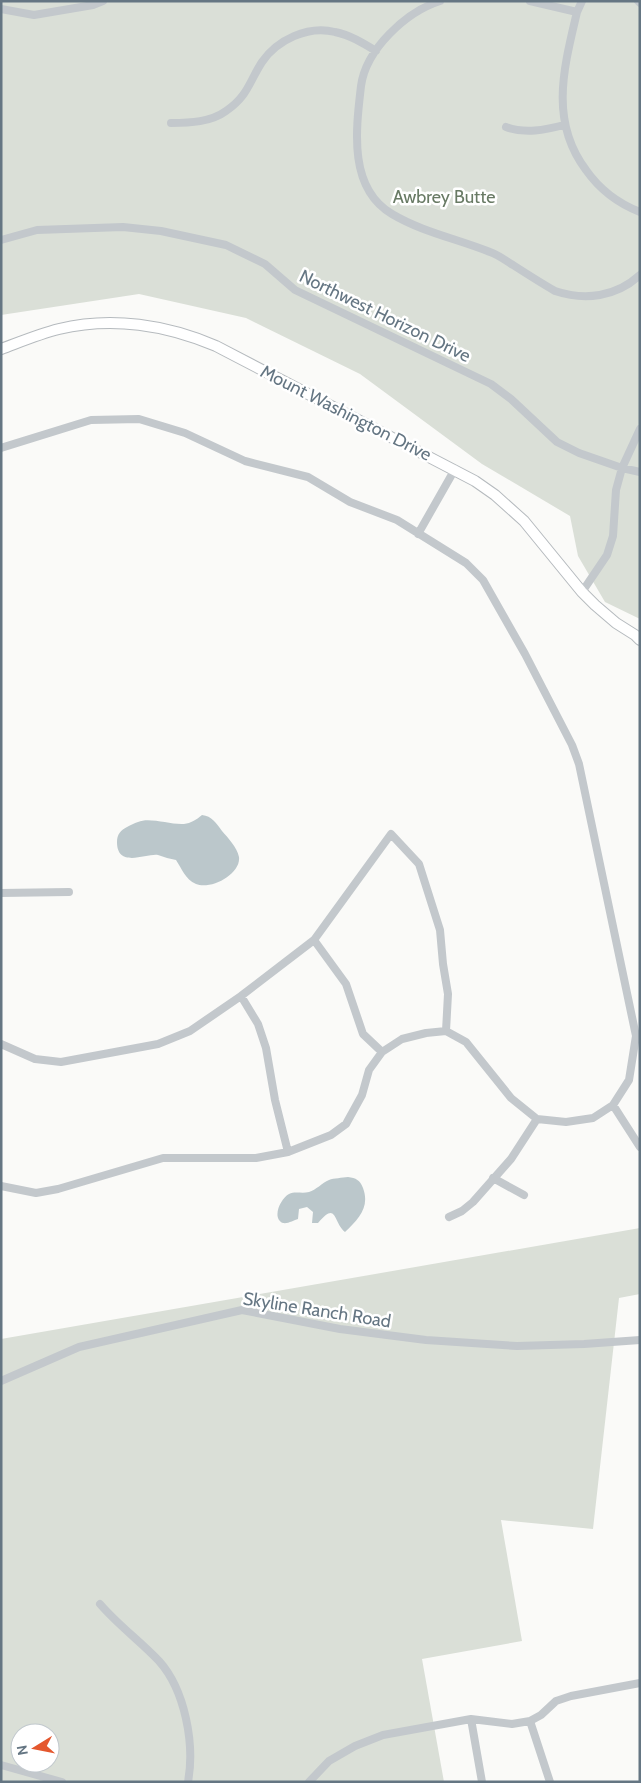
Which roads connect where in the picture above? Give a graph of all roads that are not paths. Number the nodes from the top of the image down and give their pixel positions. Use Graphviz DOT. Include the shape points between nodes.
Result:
graph roads {
  1 [pos="104,1"];
  2 [pos="440,1"];
  3 [pos="530,1"];
  4 [pos="582,1"];
  5 [pos="92,3"];
  6 [pos="1,9"];
  7 [pos="577,12"];
  8 [pos="376,51"];
  9 [pos="172,124"];
  10 [pos="564,125"];
  11 [pos="506,127"];
  12 [pos="640,212"];
  13 [pos="1,240"];
  14 [pos="640,275"];
  15 [pos="1,349"];
  16 [pos="640,429"];
  17 [pos="1,448"];
  18 [pos="622,468"];
  19 [pos="455,470"];
  20 [pos="640,472"];
  21 [pos="418,534"];
  22 [pos="582,592"];
  23 [pos="638,637"];
  24 [pos="69,892"];
  25 [pos="1,893"];
  26 [pos="314,940"];
  27 [pos="241,996"];
  28 [pos="446,1031"];
  29 [pos="1,1044"];
  30 [pos="382,1052"];
  31 [pos="613,1105"];
  32 [pos="537,1119"];
  33 [pos="640,1147"];
  34 [pos="288,1152"];
  35 [pos="493,1178"];
  36 [pos="1,1186"];
  37 [pos="524,1195"];
  38 [pos="449,1217"];
  39 [pos="640,1340"];
  40 [pos="1,1381"];
  41 [pos="100,1604"];
  42 [pos="640,1683"];
  43 [pos="471,1719"];
  44 [pos="530,1721"];
  45 [pos="1,1766"];
  46 [pos="62,1782"];
  47 [pos="188,1782"];
  48 [pos="308,1782"];
  49 [pos="482,1782"];
  50 [pos="550,1782"];
  1 -- 5 [label="street"];
  2 -- 8 [label="street" via="402,20"];
  3 -- 7 [label="street"];
  4 -- 7 [label="street"];
  5 -- 6 [label="street" via="34,15"];
  7 -- 10 [label="street" via="562,90"];
  8 -- 9 [label="street" via="333,31 310,31 295,36 271,52 240,100 226,112 200,122"];
  8 -- 14 [label="street" via="362,78 357,117 358,151 365,184 383,208 402,220 493,253 564,294 585,297 609,293 630,284"];
  10 -- 11 [label="street" via="538,131"];
  10 -- 12 [label="street" via="576,157 596,184 606,194"];
  13 -- 18 [label="street, Northwest Horizon Drive" via="37,230 123,227 161,231 226,245 265,264 294,290 491,384 511,398 557,442"];
  15 -- 19 [label="main road, Mount Washington Drive" via="59,329 82,325 123,323 168,329 216,346"];
  16 -- 18 [label="street"];
  17 -- 21 [label="street" via="91,420 139,419 185,433 245,461 308,477 350,502 397,520"];
  18 -- 20 [label="street, Northwest Horizon Drive"];
  18 -- 22 [label="street" via="616,490 613,536 607,555"];
  19 -- 21 [label="street"];
  19 -- 22 [label="main road, Mount Washington Drive" via="510,508"];
  21 -- 31 [label="street" via="466,563 483,580 525,654 579,764 636,1036 629,1080"];
  22 -- 23 [label="main road, Mount Washington Drive" via="616,623"];
  24 -- 25 [label="street"];
  26 -- 27 [label="street"];
  26 -- 28 [label="street" via="392,834 420,864 440,930 448,994"];
  26 -- 30 [label="street" via="346,984 363,1034"];
  27 -- 29 [label="street" via="190,1031 158,1044 61,1062 35,1059"];
  27 -- 34 [label="street" via="258,1024 266,1048"];
  28 -- 30 [label="street" via="402,1038"];
  28 -- 32 [label="street" via="466,1042 510,1098"];
  30 -- 34 [label="street" via="369,1070 362,1095 346,1124 331,1135"];
  31 -- 32 [label="street" via="593,1118 566,1122"];
  31 -- 33 [label="street"];
  32 -- 35 [label="street" via="511,1159"];
  34 -- 36 [label="street" via="256,1158 163,1158 36,1193"];
  35 -- 37 [label="street"];
  35 -- 38 [label="street" via="473,1202"];
  39 -- 40 [label="street, Skyline Ranch Road" via="517,1346 426,1340 340,1329 242,1310 78,1347"];
  41 -- 47 [label="street" via="160,1662 175,1686 190,1740"];
  42 -- 44 [label="street" via="556,1701"];
  43 -- 44 [label="street" via="512,1724"];
  43 -- 48 [label="street" via="382,1735 329,1761"];
  43 -- 49 [label="street"];
  44 -- 50 [label="street"];
  45 -- 46 [label="street"];
}
